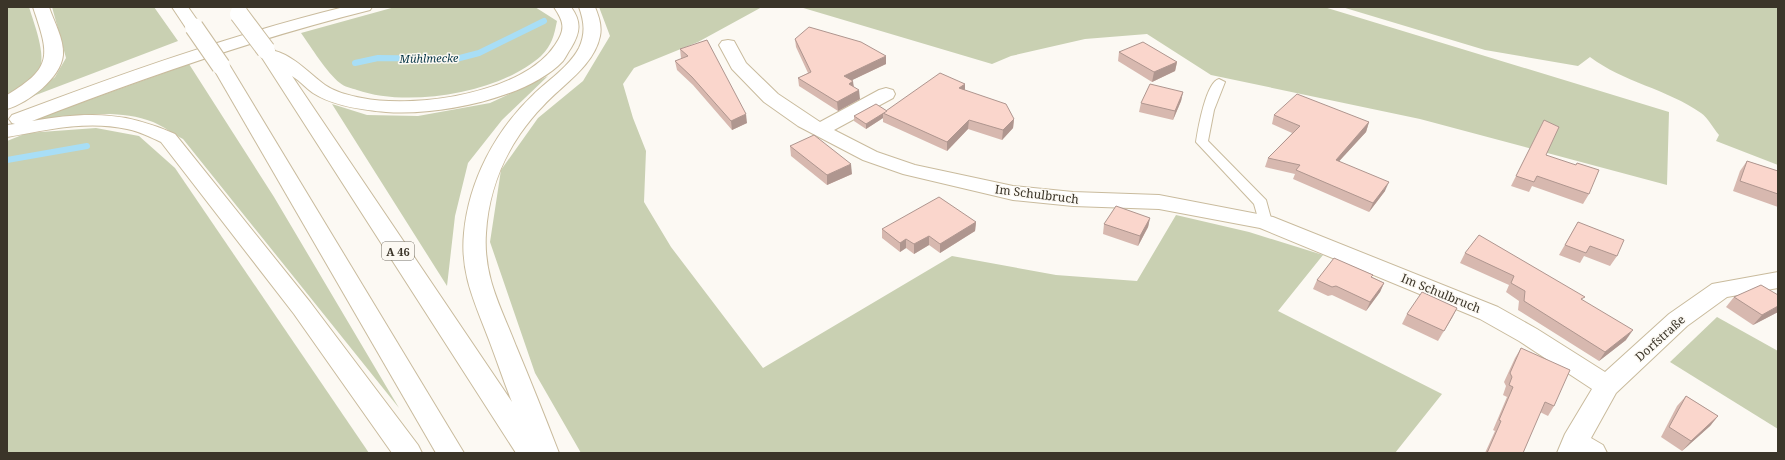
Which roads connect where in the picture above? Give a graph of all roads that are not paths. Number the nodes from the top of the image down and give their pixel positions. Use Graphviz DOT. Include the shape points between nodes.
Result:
graph roads {
  1 [pos="41,7"];
  2 [pos="180,7"];
  3 [pos="327,7"];
  4 [pos="364,7"];
  5 [pos="562,7"];
  6 [pos="587,7"];
  7 [pos="236,11"];
  8 [pos="728,45"];
  9 [pos="266,50"];
  10 [pos="1219,82"];
  11 [pos="886,94"];
  12 [pos="7,103"];
  13 [pos="7,113"];
  14 [pos="7,124"];
  15 [pos="819,130"];
  16 [pos="7,131"];
  17 [pos="1265,222"];
  18 [pos="1778,280"];
  19 [pos="1607,386"];
  20 [pos="1580,449"];
  21 [pos="408,453"];
  22 [pos="450,453"];
  23 [pos="531,453"];
  24 [pos="545,453"];
  1 -- 12 [label="main road" via="53,46 54,61 43,77"];
  2 -- 22 [label="main road, bridge" via="221,66"];
  3 -- 13 [label="main road" via="200,43"];
  4 -- 14 [label="main road" via="179,61"];
  5 -- 9 [label="main road" via="569,16 570,33 567,43 546,66 502,90 448,104 388,107 347,100 319,89"];
  6 -- 24 [label="main road" via="594,22 590,44 577,63 537,101 500,150 484,187 474,234 478,278 483,298"];
  7 -- 9 [label="main road, A 46, bridge"];
  8 -- 15 [label="main road, Im Schulbruch" via="738,65 771,98"];
  9 -- 23 [label="main road, A 46"];
  10 -- 17 [label="lane" via="1208,110 1202,142 1261,203"];
  11 -- 15 [label="main road"];
  15 -- 17 [label="main road, Im Schulbruch" via="870,156 910,170 1013,193 1073,200 1159,202"];
  16 -- 21 [label="main road" via="66,121 112,120 152,129 168,138 302,308"];
  17 -- 19 [label="main road, Im Schulbruch" via="1489,313 1528,334"];
  18 -- 19 [label="main road, Dorfstraße" via="1720,290 1678,320"];
  19 -- 20 [label="main road, Dorfstraße"];
}
